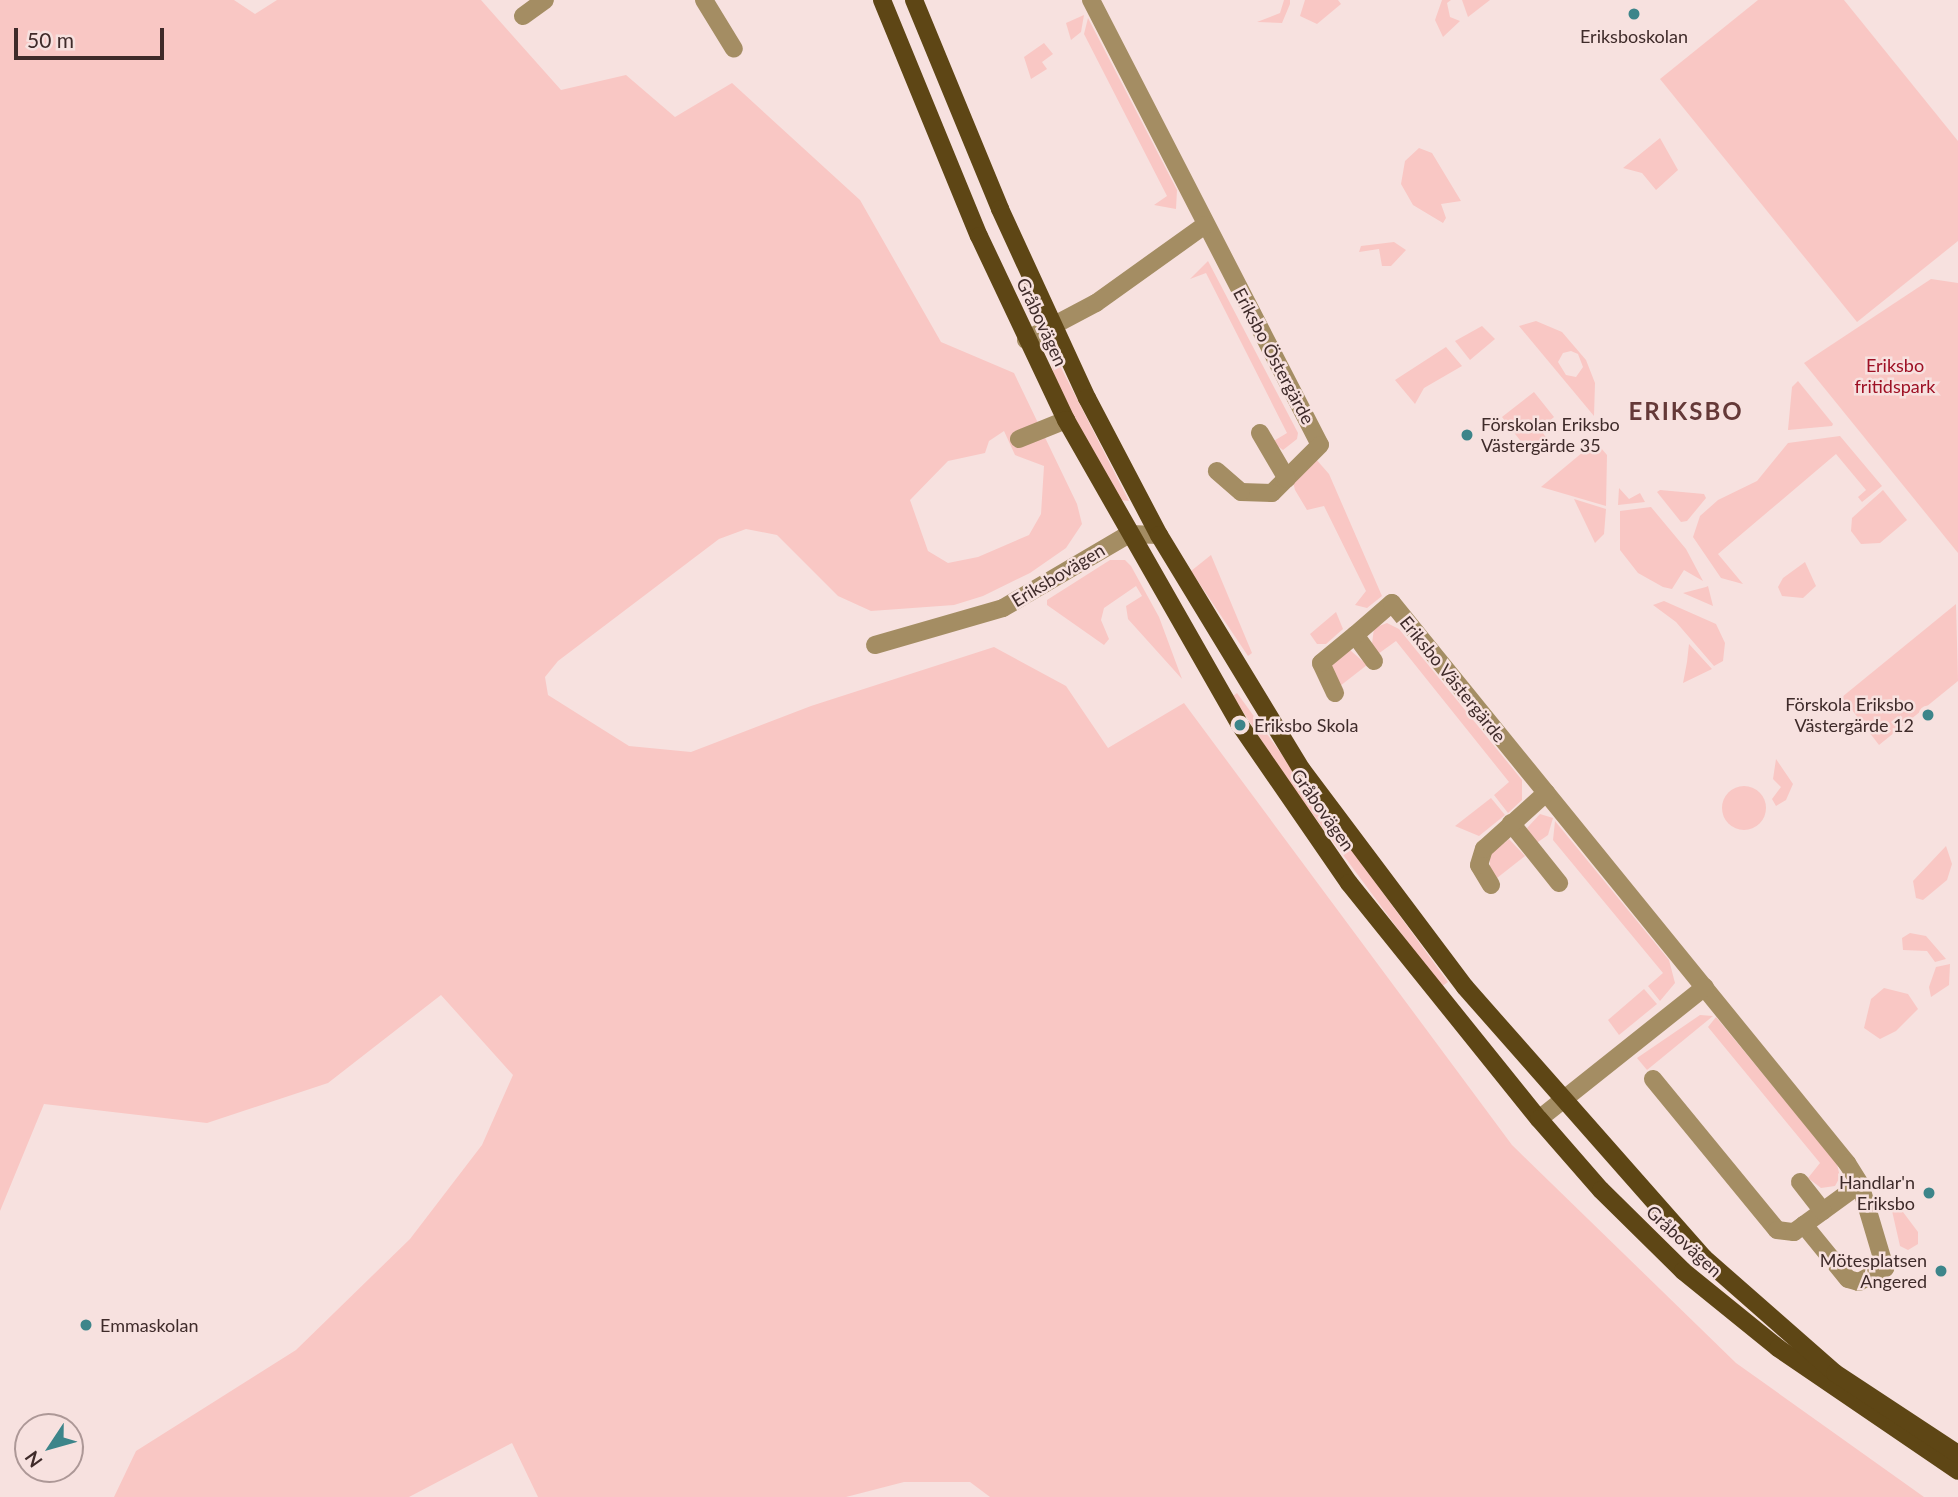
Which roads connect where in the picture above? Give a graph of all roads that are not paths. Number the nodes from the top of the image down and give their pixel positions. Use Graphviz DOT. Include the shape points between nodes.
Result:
graph roads {
  1 [pos="545,0"];
  2 [pos="704,0"];
  3 [pos="882,0"];
  4 [pos="914,0"];
  5 [pos="1091,0"];
  6 [pos="523,16"];
  7 [pos="734,49"];
  8 [pos="1205,225"];
  9 [pos="1052,326"];
  10 [pos="1026,340"];
  11 [pos="1066,420"];
  12 [pos="1260,433"];
  13 [pos="1019,439"];
  14 [pos="1217,471"];
  15 [pos="1287,479"];
  16 [pos="1129,534"];
  17 [pos="1159,535"];
  18 [pos="1355,635"];
  19 [pos="875,645"];
  20 [pos="1374,661"];
  21 [pos="1335,693"];
  22 [pos="1546,793"];
  23 [pos="1511,823"];
  24 [pos="1559,883"];
  25 [pos="1491,885"];
  26 [pos="1705,987"];
  27 [pos="1653,1079"];
  28 [pos="1564,1100"];
  29 [pos="1539,1119"];
  30 [pos="1800,1182"];
  31 [pos="1860,1184"];
  32 [pos="1824,1211"];
  33 [pos="1804,1225"];
  34 [pos="1958,1454"];
  35 [pos="1958,1471"];
  1 -- 6 [label="street"];
  2 -- 7 [label="street"];
  3 -- 10 [label="main road, Gråbovägen" via="921,104"];
  4 -- 9 [label="main road, Gråbovägen"];
  5 -- 8 [label="street, Eriksbo Östergärde"];
  8 -- 9 [label="street" via="1096,303"];
  8 -- 15 [label="street, Eriksbo Östergärde" via="1320,444"];
  9 -- 10 [label="street"];
  9 -- 17 [label="main road, Gråbovägen"];
  10 -- 11 [label="main road, Gråbovägen"];
  11 -- 13 [label="street"];
  11 -- 16 [label="main road, Gråbovägen"];
  12 -- 15 [label="street"];
  14 -- 15 [label="street, Eriksbo Östergärde" via="1241,492 1272,493"];
  16 -- 17 [label="street"];
  16 -- 19 [label="street, Eriksbovägen" via="1003,608"];
  16 -- 29 [label="main road, Gråbovägen" via="1240,725 1341,873"];
  17 -- 28 [label="main road, Gråbovägen" via="1302,771 1465,987"];
  18 -- 20 [label="street"];
  18 -- 21 [label="street, Eriksbo Västergärde" via="1321,663"];
  18 -- 22 [label="street, Eriksbo Västergärde" via="1392,603"];
  22 -- 23 [label="street"];
  22 -- 26 [label="street, Eriksbo Västergärde"];
  23 -- 24 [label="street"];
  23 -- 25 [label="street" via="1484,849 1479,865"];
  26 -- 28 [label="street"];
  26 -- 31 [label="street, Eriksbo Västergärde"];
  27 -- 33 [label="street" via="1777,1230 1794,1232"];
  28 -- 29 [label="street"];
  28 -- 34 [label="main road, Gråbovägen" via="1647,1197 1757,1309 1835,1373"];
  29 -- 35 [label="main road, Gråbovägen" via="1609,1198 1728,1310"];
  30 -- 32 [label="street"];
  31 -- 32 [label="street"];
  31 -- 33 [label="street, Eriksbo Västergärde" via="1885,1268 1859,1282 1848,1279"];
  32 -- 33 [label="street"];
}
